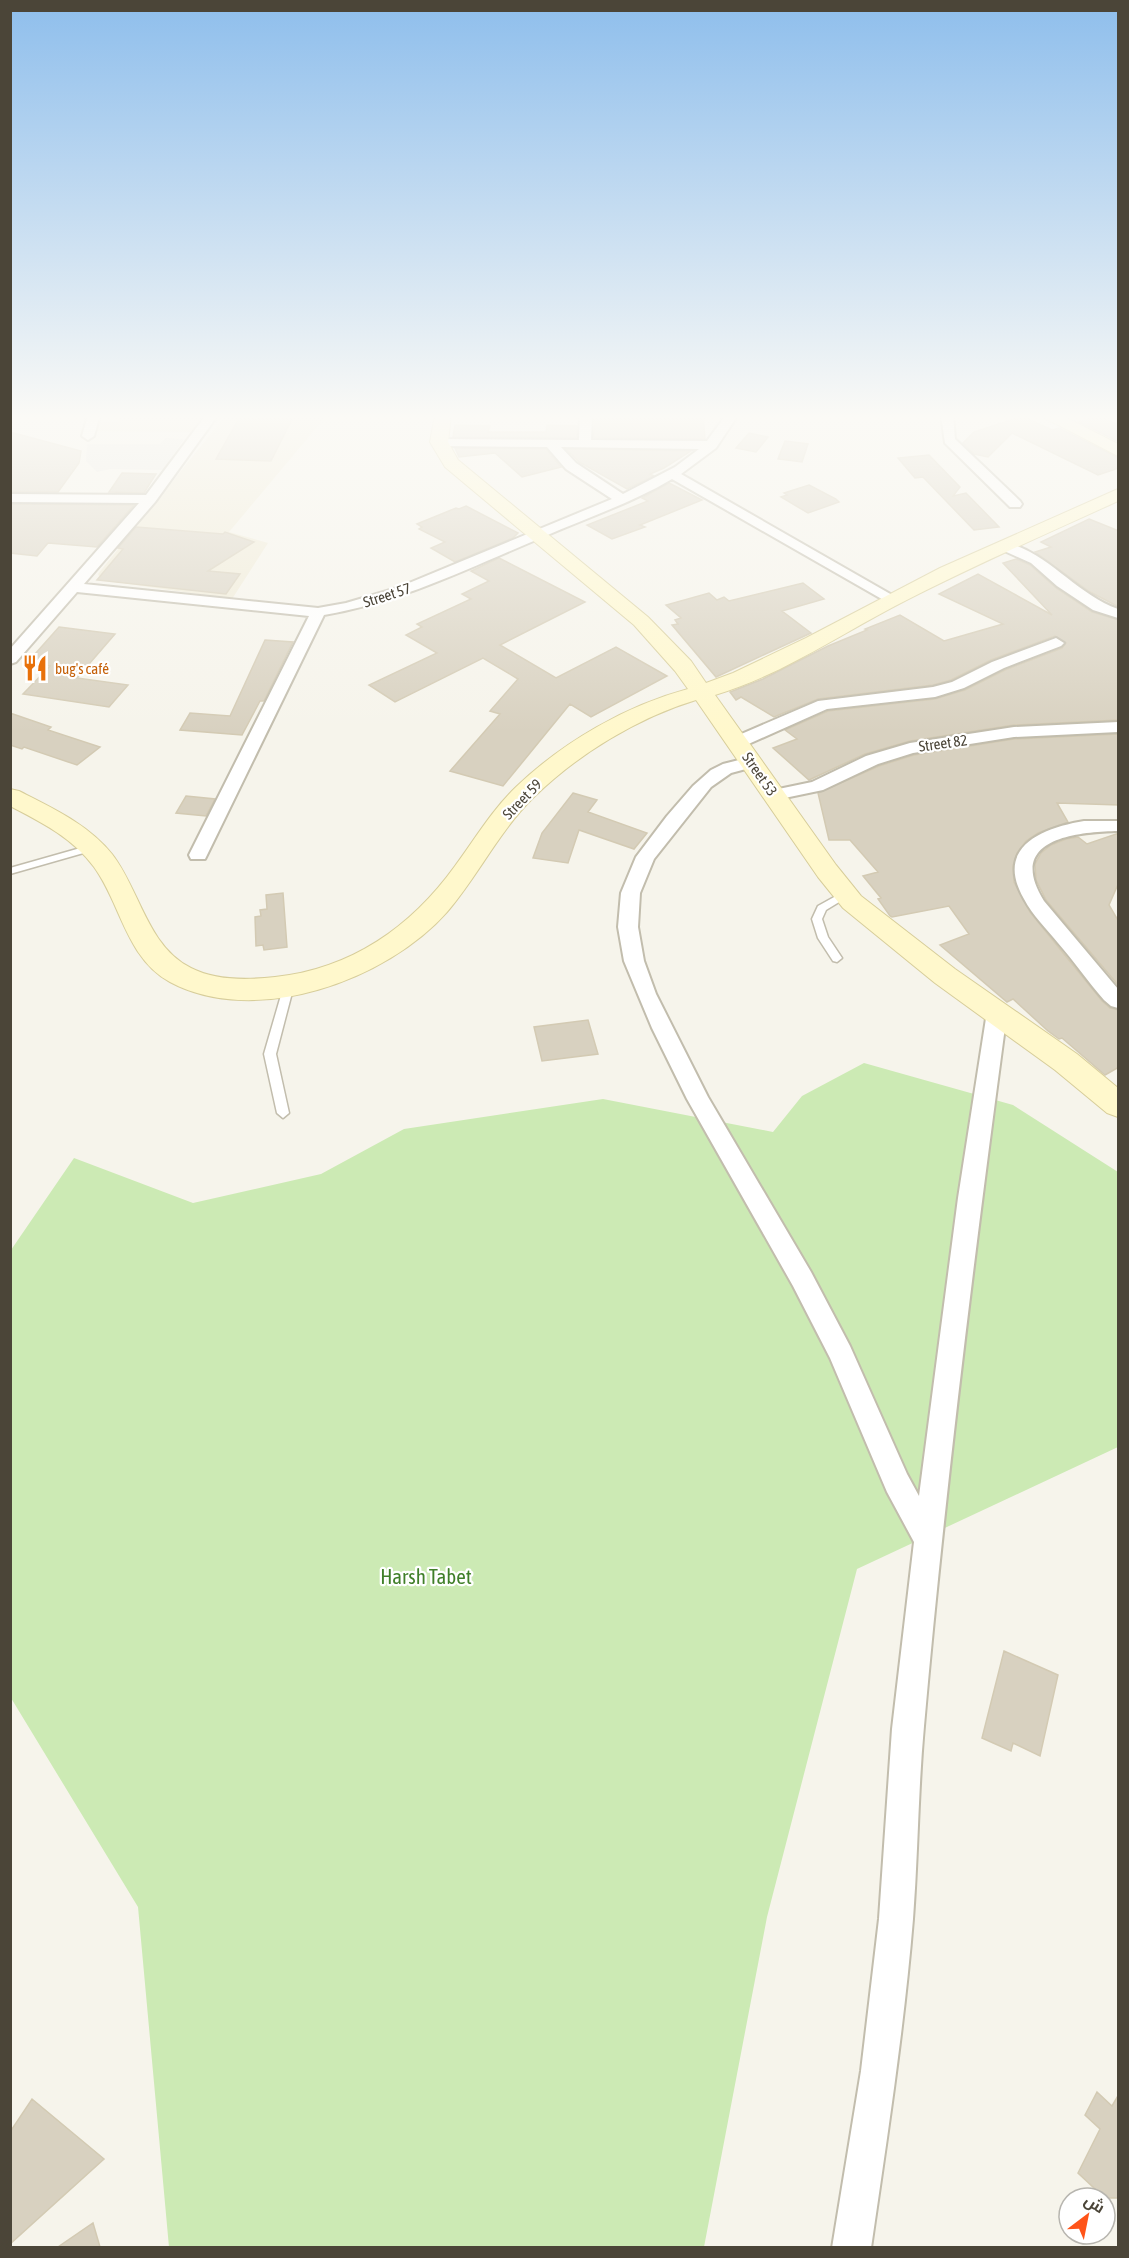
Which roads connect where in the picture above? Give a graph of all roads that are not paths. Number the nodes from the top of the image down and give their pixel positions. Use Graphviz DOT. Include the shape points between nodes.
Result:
graph roads {
  1 [pos="132,520"];
  2 [pos="520,520"];
  3 [pos="569,520"];
  4 [pos="754,520"];
  5 [pos="1061,520"];
  6 [pos="536,534"];
  7 [pos="1005,546"];
  8 [pos="75,587"];
  9 [pos="892,599"];
  10 [pos="318,612"];
  11 [pos="1119,614"];
  12 [pos="1056,643"];
  13 [pos="10,659"];
  14 [pos="702,692"];
  15 [pos="1119,727"];
  16 [pos="745,752"];
  17 [pos="775,795"];
  18 [pos="10,796"];
  19 [pos="1119,826"];
  20 [pos="91,848"];
  21 [pos="198,855"];
  22 [pos="10,871"];
  23 [pos="845,894"];
  24 [pos="837,958"];
  25 [pos="289,985"];
  26 [pos="1119,1001"];
  27 [pos="998,1012"];
  28 [pos="1119,1105"];
  29 [pos="283,1113"];
  30 [pos="928,1540"];
  31 [pos="851,2247"];
  1 -- 8 [label="street"];
  2 -- 6 [label="street, Street 53"];
  3 -- 6 [label="street, Street 57"];
  4 -- 9 [label="street"];
  5 -- 7 [label="street, Street 59"];
  6 -- 10 [label="street, Street 57" via="405,590 358,605"];
  6 -- 14 [label="street, Street 53" via="642,621"];
  7 -- 9 [label="street, Street 59"];
  7 -- 11 [label="street" via="1035,561 1098,607"];
  8 -- 10 [label="street, Street 57"];
  8 -- 13 [label="street"];
  9 -- 14 [label="street, Street 59" via="837,631 719,688"];
  10 -- 21 [label="street"];
  12 -- 16 [label="street" via="935,692 824,704"];
  14 -- 16 [label="street, Street 53"];
  14 -- 25 [label="street, Street 59" via="624,721 533,784 512,805 427,919 385,951 357,967 316,981"];
  15 -- 17 [label="street, Street 82" via="1014,732 910,748 872,760 817,786"];
  16 -- 17 [label="street, Street 53"];
  16 -- 30 [label="street" via="717,774 659,836 637,873 629,906 628,937 635,968 698,1099 802,1278 841,1354 902,1492"];
  17 -- 23 [label="street, Street 53"];
  18 -- 20 [label="street, Street 59" via="61,823"];
  19 -- 26 [label="street" via="1058,830 1030,850 1024,870 1028,890 1042,913"];
  20 -- 22 [label="lane"];
  20 -- 25 [label="street, Street 59" via="112,876 143,941 177,972 200,983 230,988"];
  23 -- 24 [label="lane" via="822,908 818,919 823,938"];
  23 -- 27 [label="street, Street 53" via="945,976"];
  25 -- 29 [label="lane" via="270,1054"];
  27 -- 28 [label="street, Street 53"];
  27 -- 30 [label="street" via="970,1198"];
  30 -- 31 [label="street" via="908,1729 896,1919 879,2071"];
}
